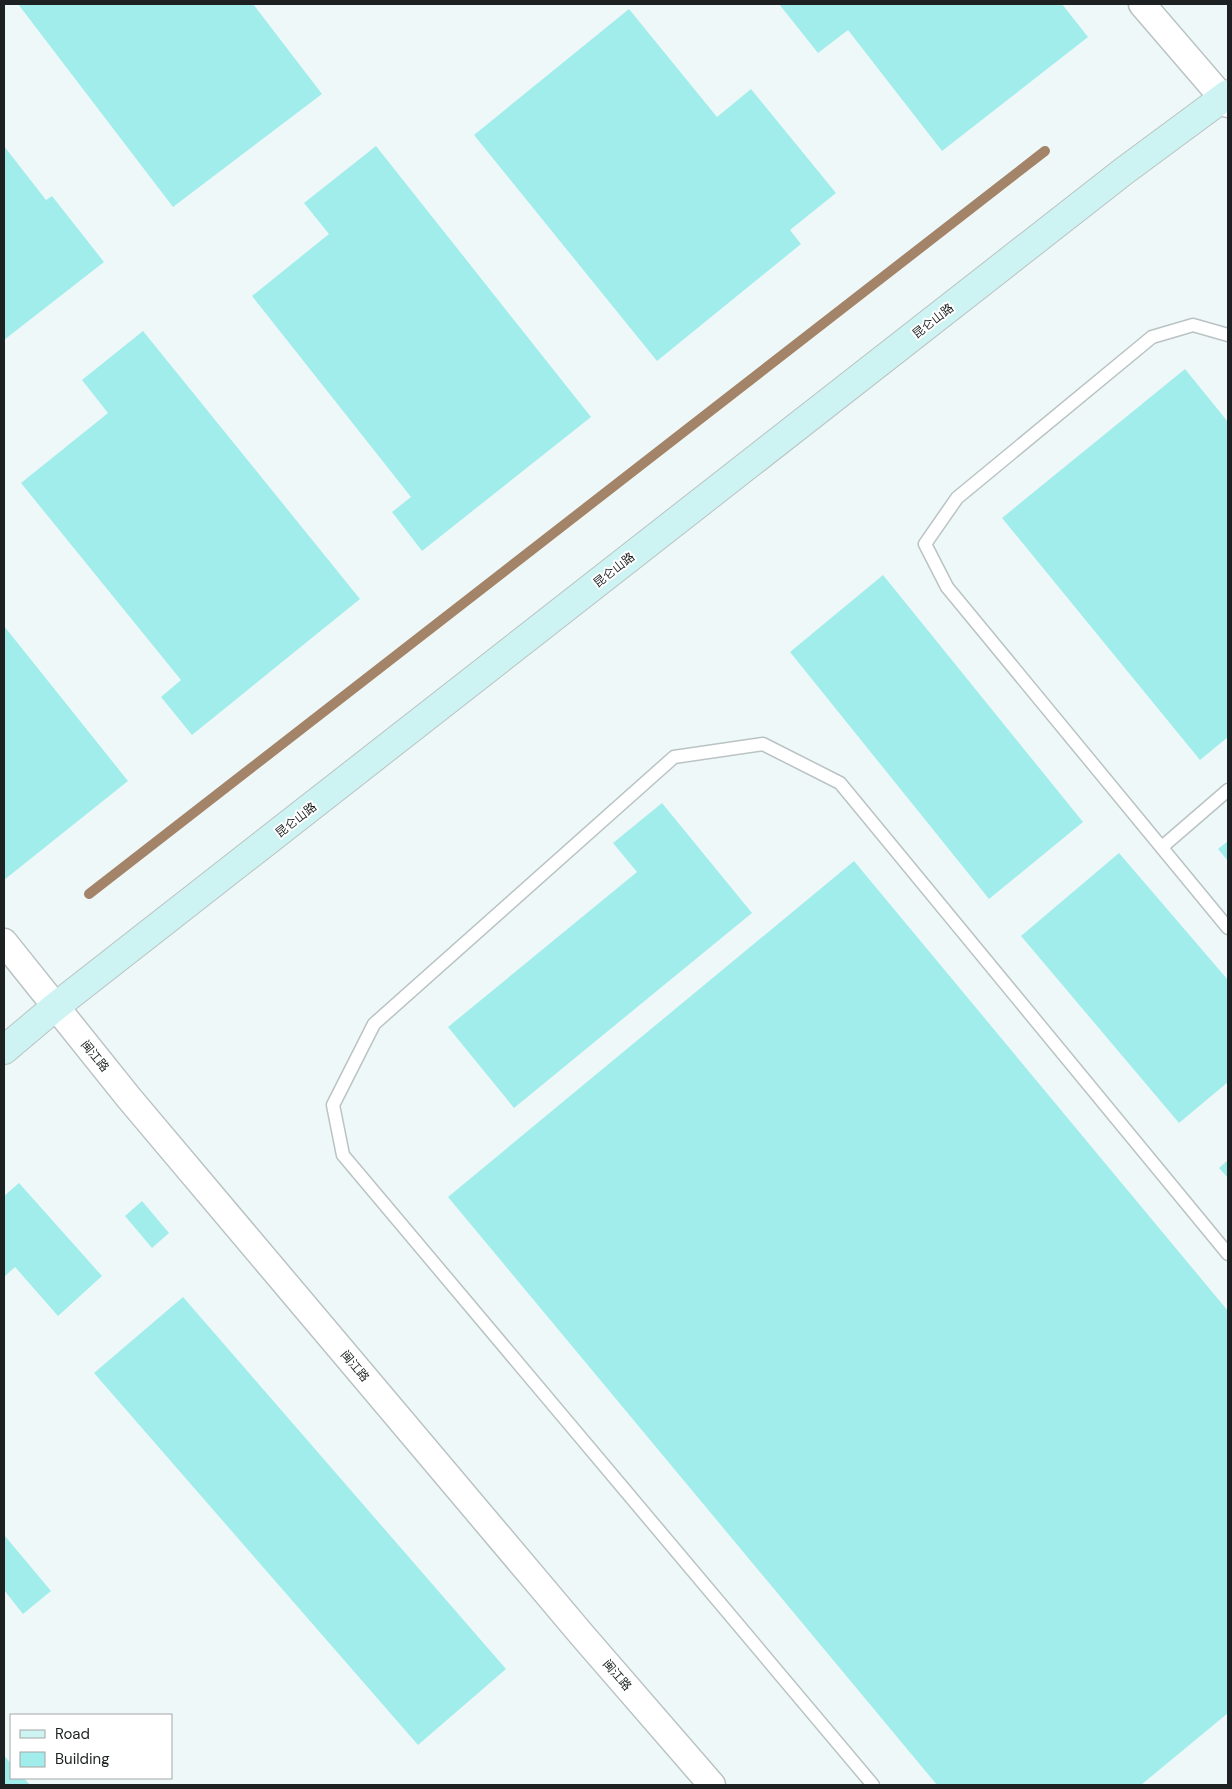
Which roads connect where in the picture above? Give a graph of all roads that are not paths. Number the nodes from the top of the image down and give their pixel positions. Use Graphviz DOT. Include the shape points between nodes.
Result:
graph roads {
  1 [pos="1142,4"];
  2 [pos="1226,99"];
  3 [pos="1228,335"];
  4 [pos="1228,790"];
  5 [pos="1162,847"];
  6 [pos="1228,928"];
  7 [pos="4,942"];
  8 [pos="55,1007"];
  9 [pos="4,1050"];
  10 [pos="1228,1254"];
  11 [pos="712,1785"];
  12 [pos="873,1785"];
  1 -- 2 [label="street"];
  2 -- 8 [label="main road, 昆仑山路" via="1124,171"];
  3 -- 5 [label="lane" via="1193,325 1152,336 957,498 926,544 947,587"];
  4 -- 5 [label="lane"];
  5 -- 6 [label="lane"];
  7 -- 8 [label="street, 闽江路"];
  8 -- 9 [label="main road, 昆仑山路"];
  8 -- 11 [label="street, 闽江路"];
  10 -- 12 [label="lane" via="840,783 763,744 674,757 374,1024 333,1105 343,1155"];
}
